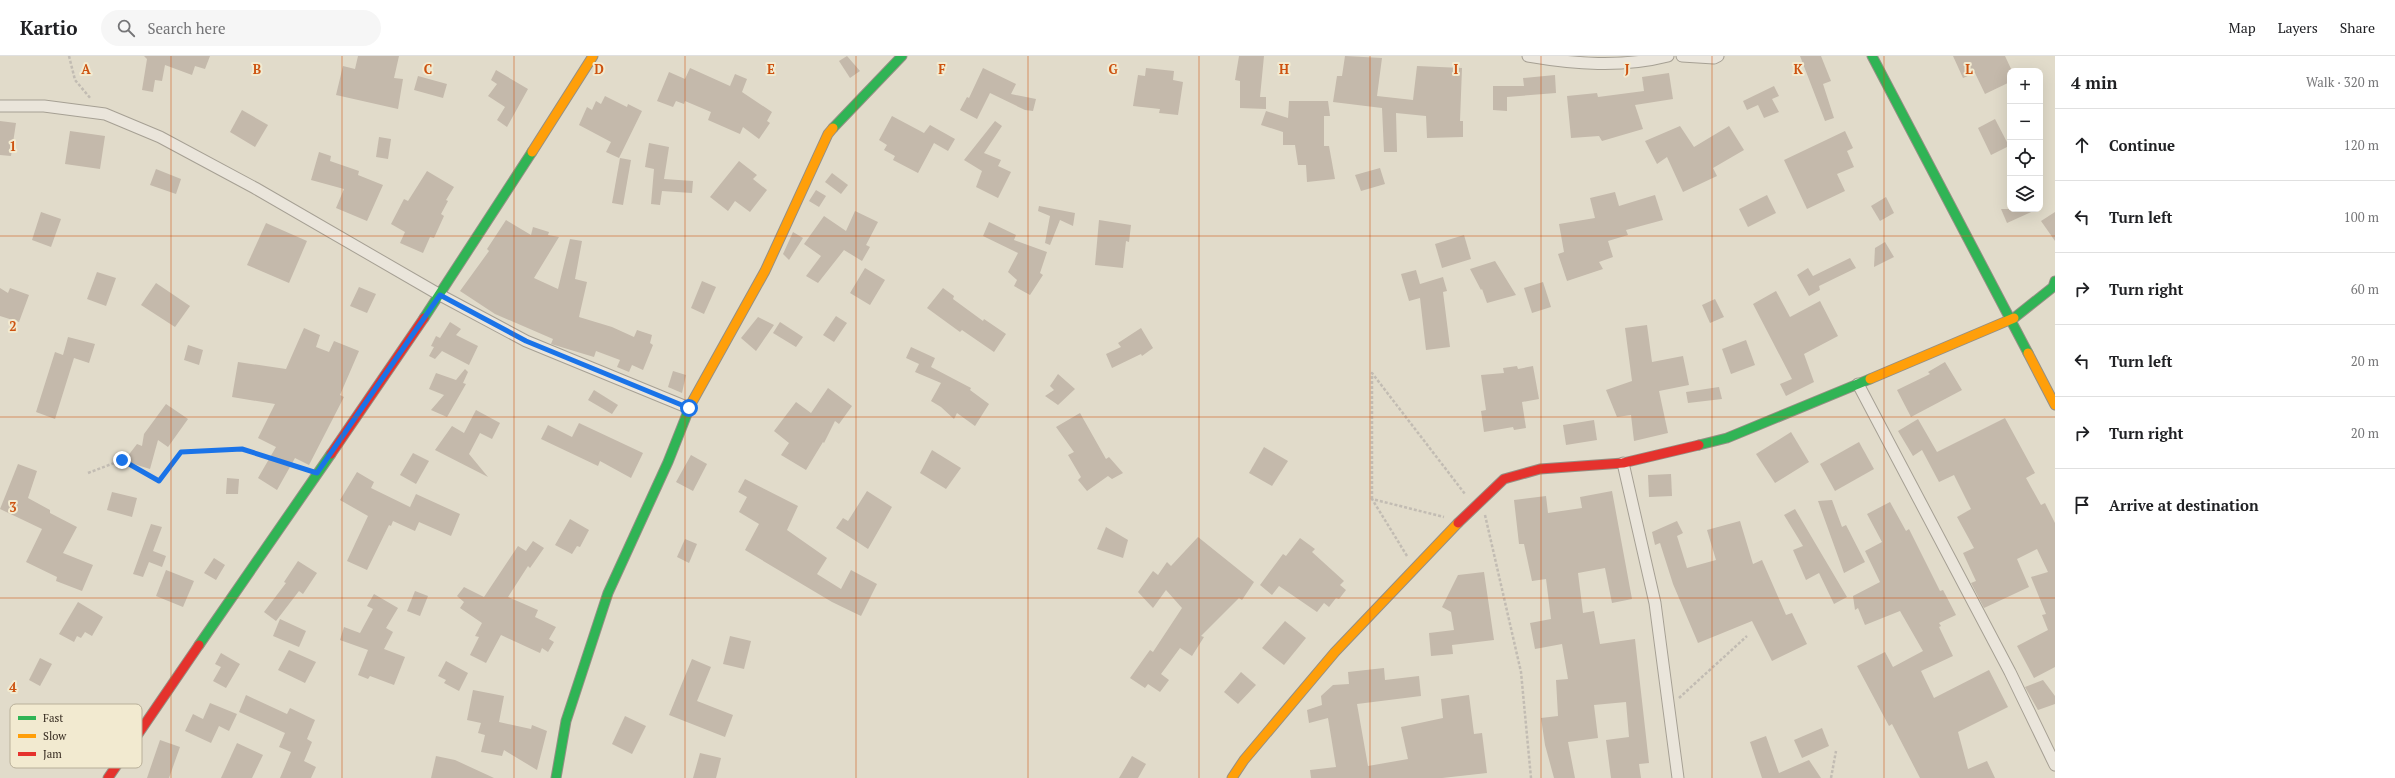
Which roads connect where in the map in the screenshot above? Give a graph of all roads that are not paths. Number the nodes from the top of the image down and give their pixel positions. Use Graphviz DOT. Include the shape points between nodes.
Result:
graph roads {
  1 [pos="592,56"];
  2 [pos="902,56"];
  3 [pos="1528,56"];
  4 [pos="1668,56"];
  5 [pos="1682,56"];
  6 [pos="1718,56"];
  7 [pos="1872,56"];
  8 [pos="0,106"];
  9 [pos="2055,281"];
  10 [pos="440,295"];
  11 [pos="2011,320"];
  12 [pos="1858,384"];
  13 [pos="2055,405"];
  14 [pos="689,408"];
  15 [pos="1623,463"];
  16 [pos="142,728"];
  17 [pos="2055,764"];
  18 [pos="115,768"];
  19 [pos="108,778"];
  20 [pos="556,778"];
  21 [pos="1232,778"];
  22 [pos="1678,778"];
  1 -- 10 [label="main road"];
  2 -- 14 [label="main road" via="828,134 765,271"];
  3 -- 4 [label="street" via="1568,63 1639,63"];
  5 -- 6 [label="street"];
  7 -- 11 [label="main road"];
  8 -- 10 [label="street" via="44,106 104,114 160,137 255,188"];
  9 -- 11 [label="main road" via="2053,287"];
  10 -- 14 [label="street" via="526,341"];
  10 -- 16 [label="main road"];
  11 -- 12 [label="main road"];
  11 -- 13 [label="main road"];
  12 -- 15 [label="main road" via="1727,438"];
  12 -- 17 [label="street" via="2010,672"];
  14 -- 20 [label="main road" via="668,462 608,593 566,721"];
  15 -- 21 [label="main road" via="1540,469 1504,479 1477,502 1335,652 1244,760"];
  15 -- 22 [label="street" via="1655,603"];
  18 -- 19 [label="main road"];
}
